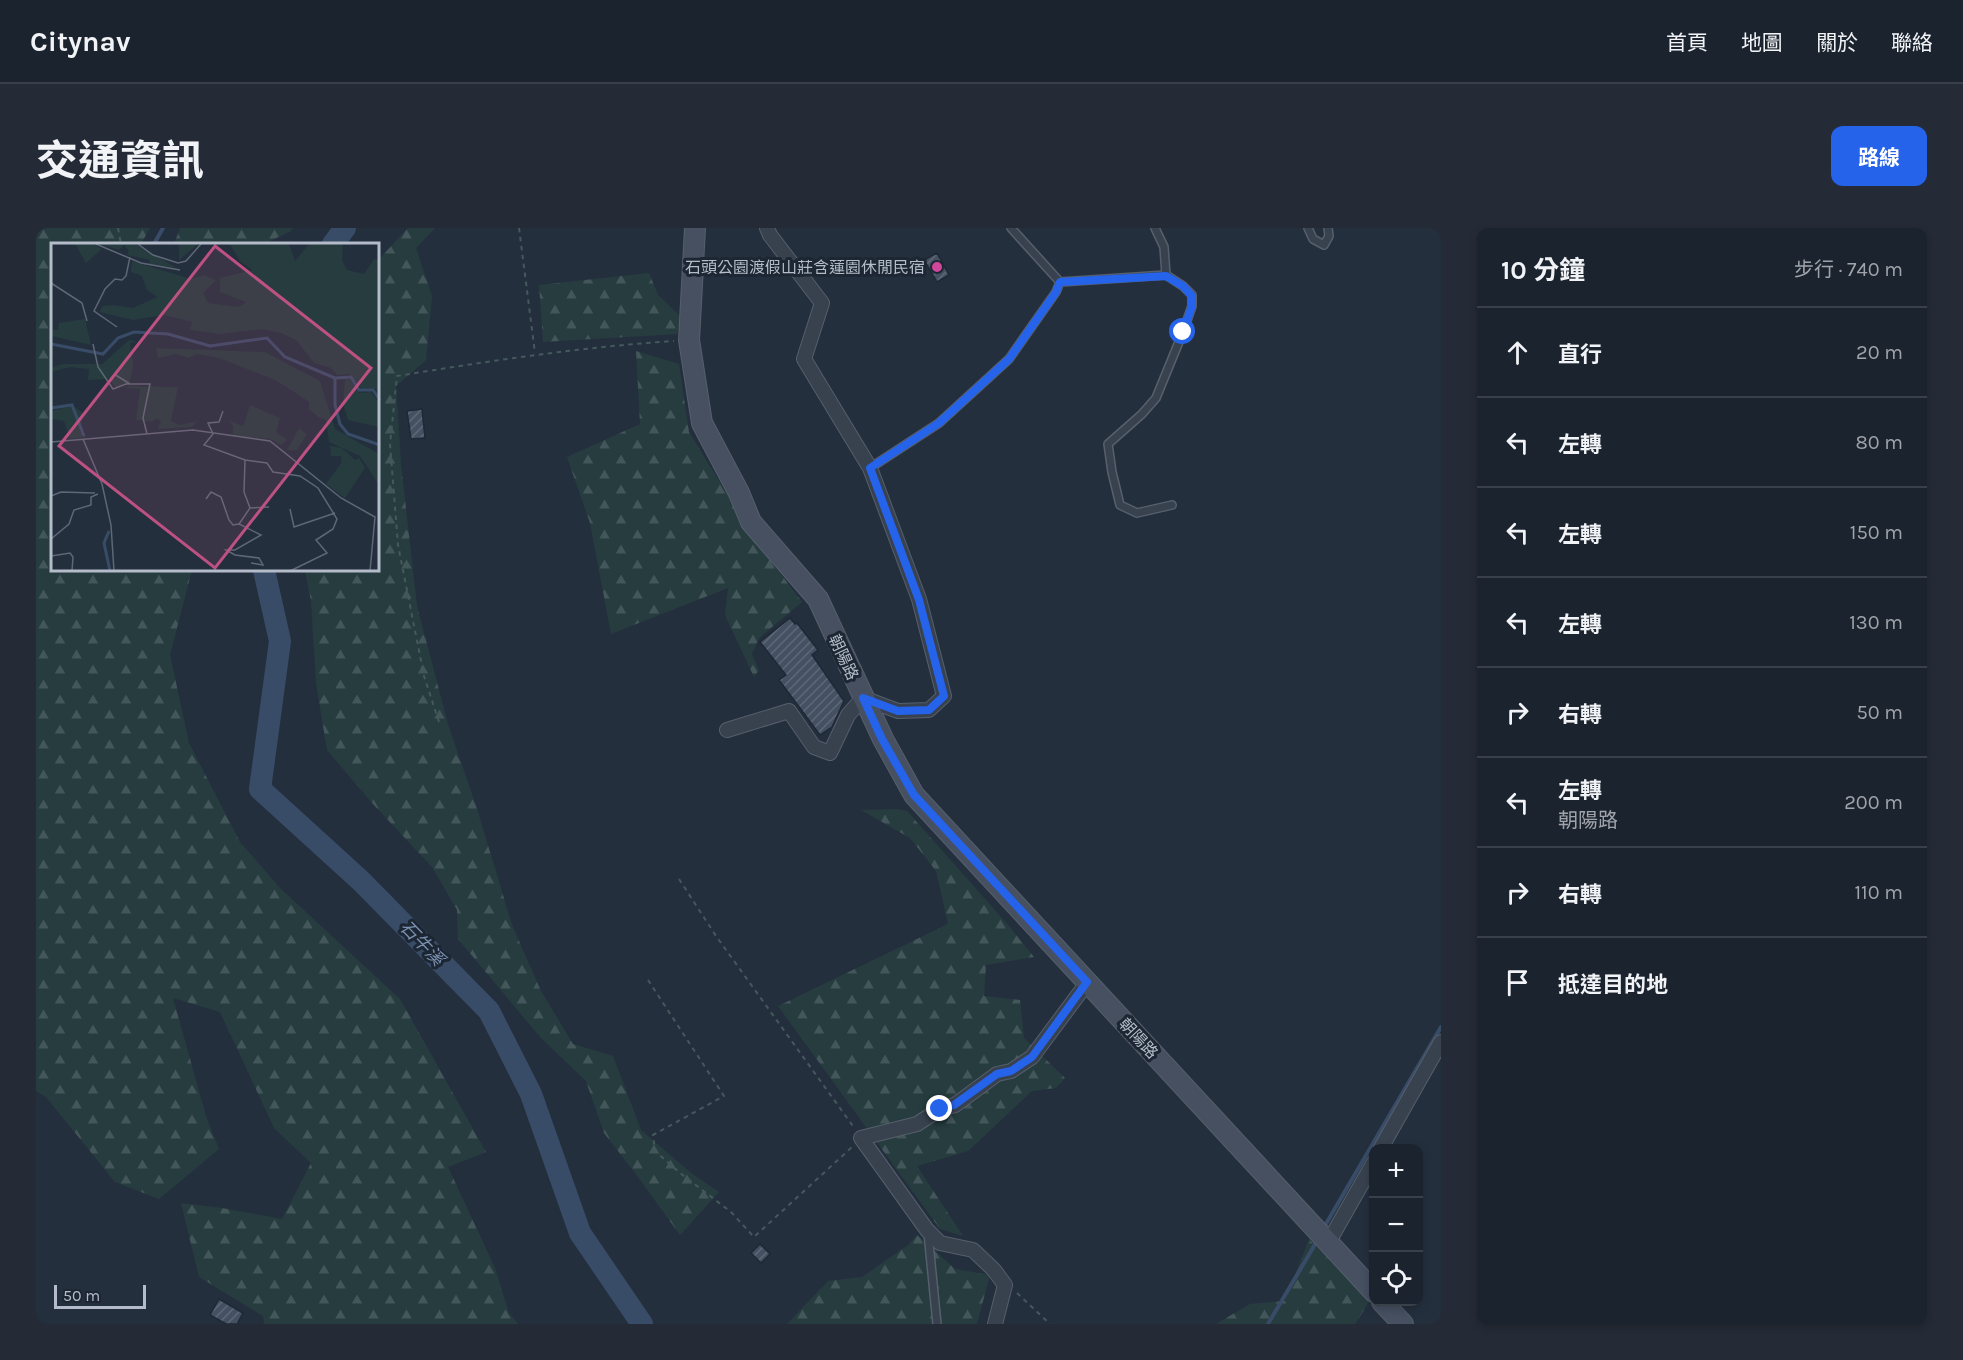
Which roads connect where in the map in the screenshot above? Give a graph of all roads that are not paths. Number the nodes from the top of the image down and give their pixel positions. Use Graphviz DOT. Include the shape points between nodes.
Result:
graph roads {
  1 [pos="695,228"];
  2 [pos="767,228"];
  3 [pos="1011,228"];
  4 [pos="1155,228"];
  5 [pos="1308,228"];
  6 [pos="1328,228"];
  7 [pos="1166,276"];
  8 [pos="1060,282"];
  9 [pos="870,468"];
  10 [pos="1172,505"];
  11 [pos="863,698"];
  12 [pos="727,730"];
  13 [pos="1087,982"];
  14 [pos="1441,1042"];
  15 [pos="1384,1144"];
  16 [pos="1369,1171"];
  17 [pos="927,1230"];
  18 [pos="1328,1243"];
  19 [pos="1369,1287"];
  20 [pos="1386,1306"];
  21 [pos="937,1324"];
  22 [pos="995,1324"];
  23 [pos="1403,1324"];
  1 -- 11 [label="main road, 朝陽路" via="689,340 702,423 751,522 818,599"];
  2 -- 9 [label="street" via="822,303 804,359"];
  3 -- 8 [label="lane"];
  4 -- 7 [label="lane" via="1164,247"];
  5 -- 6 [label="lane" via="1313,239 1324,245"];
  7 -- 8 [label="lane"];
  7 -- 10 [label="lane" via="1192,296 1192,306 1156,398 1108,444 1120,505 1137,513"];
  8 -- 9 [label="lane" via="1009,359 939,423"];
  9 -- 11 [label="street" via="919,600 944,696 929,710 898,711"];
  11 -- 12 [label="street" via="848,715 830,753 814,747 789,711"];
  11 -- 13 [label="main road, 朝陽路" via="914,795"];
  13 -- 17 [label="street" via="1032,1057 917,1124 861,1138"];
  13 -- 18 [label="main road, 朝陽路"];
  14 -- 15 [label="street"];
  16 -- 18 [label="street"];
  17 -- 21 [label="lane"];
  17 -- 22 [label="street" via="940,1243 973,1250 1005,1285"];
  18 -- 19 [label="main road, 朝陽路"];
  20 -- 23 [label="main road"];
}
